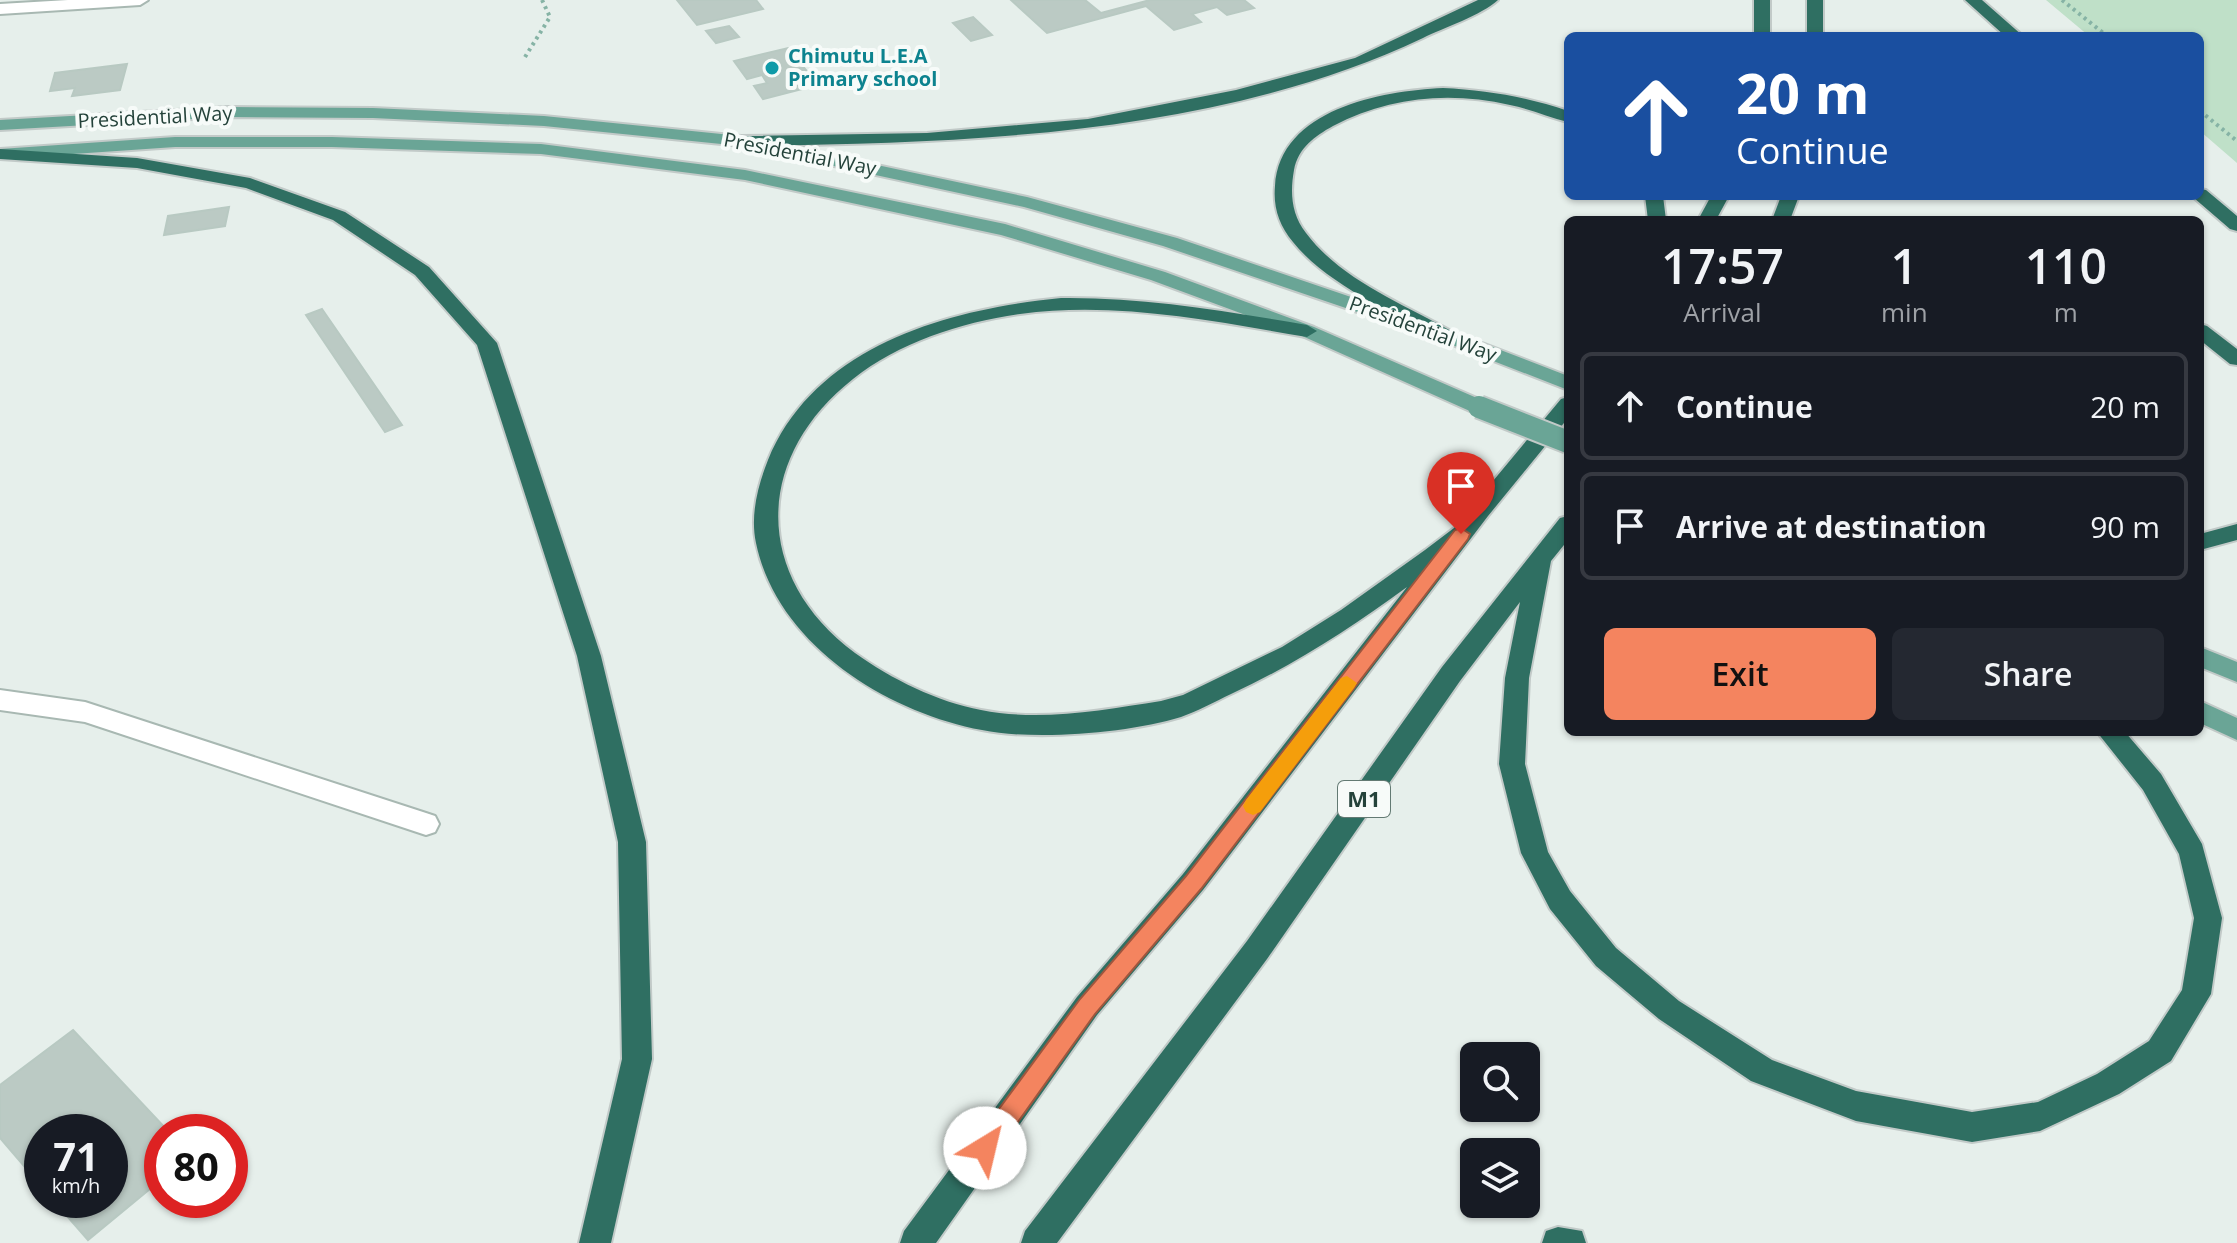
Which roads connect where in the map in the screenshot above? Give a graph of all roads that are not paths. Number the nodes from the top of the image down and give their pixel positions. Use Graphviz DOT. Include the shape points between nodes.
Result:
graph roads {
  1 [pos="140,0"];
  2 [pos="1490,0"];
  3 [pos="1762,0"];
  4 [pos="1815,0"];
  5 [pos="1973,0"];
  6 [pos="0,9"];
  7 [pos="1762,32"];
  8 [pos="1815,32"];
  9 [pos="2010,32"];
  10 [pos="1564,115"];
  11 [pos="0,125"];
  12 [pos="741,141"];
  13 [pos="0,154"];
  14 [pos="2204,197"];
  15 [pos="2237,225"];
  16 [pos="1307,331"];
  17 [pos="2204,333"];
  18 [pos="1444,335"];
  19 [pos="2237,359"];
  20 [pos="1564,381"];
  21 [pos="1564,409"];
  22 [pos="1564,440"];
  23 [pos="1564,529"];
  24 [pos="2237,532"];
  25 [pos="1461,534"];
  26 [pos="2204,541"];
  27 [pos="1540,561"];
  28 [pos="2204,658"];
  29 [pos="2237,673"];
  30 [pos="0,700"];
  31 [pos="2204,713"];
  32 [pos="2237,730"];
  33 [pos="2113,736"];
  34 [pos="426,824"];
  35 [pos="595,1243"];
  36 [pos="916,1243"];
  37 [pos="1037,1243"];
  38 [pos="1558,1243"];
  39 [pos="1570,1243"];
  1 -- 6 [label="street"];
  2 -- 12 [label="highway" via="1361,61 1238,95 1103,121 927,138"];
  3 -- 7 [label="highway"];
  4 -- 8 [label="highway"];
  5 -- 9 [label="highway"];
  10 -- 18 [label="highway" via="1488,94 1430,93 1379,100 1344,111 1304,136 1287,159 1287,219 1310,248 1345,278"];
  11 -- 12 [label="main road, Presidential Way" via="228,112 373,113 544,121"];
  12 -- 18 [label="main road, Presidential Way" via="1027,202 1170,242"];
  13 -- 16 [label="main road, Presidential Way" via="175,142 332,142 541,149 745,175 1005,230 1158,276"];
  13 -- 35 [label="highway" via="137,163 250,183 339,216 422,271 487,343 589,656 632,842 637,1059"];
  14 -- 15 [label="highway"];
  16 -- 22 [label="main road, Presidential Way, bridge"];
  16 -- 25 [label="highway" via="1150,306 1060,304 979,317 922,334 858,364 805,409 778,453 767,496 766,544 790,600 835,654 898,693 983,721 1076,724 1178,708 1281,661 1364,609"];
  17 -- 19 [label="highway"];
  18 -- 20 [label="main road, Presidential Way"];
  21 -- 25 [label="highway"];
  23 -- 27 [label="highway, M1"];
  24 -- 26 [label="highway"];
  25 -- 36 [label="highway" via="1193,882 1087,1006"];
  27 -- 33 [label="highway" via="1517,678 1512,764 1535,853 1560,900 1606,957 1669,1010 1762,1071 1856,1106 1972,1127 2040,1116 2108,1084 2160,1051 2196,994 2208,918 2192,852 2152,782"];
  27 -- 37 [label="highway, M1" via="1451,674 1257,950"];
  28 -- 29 [label="main road"];
  30 -- 34 [label="street" via="85,712"];
  31 -- 32 [label="main road"];
  38 -- 39 [label="highway"];
}
